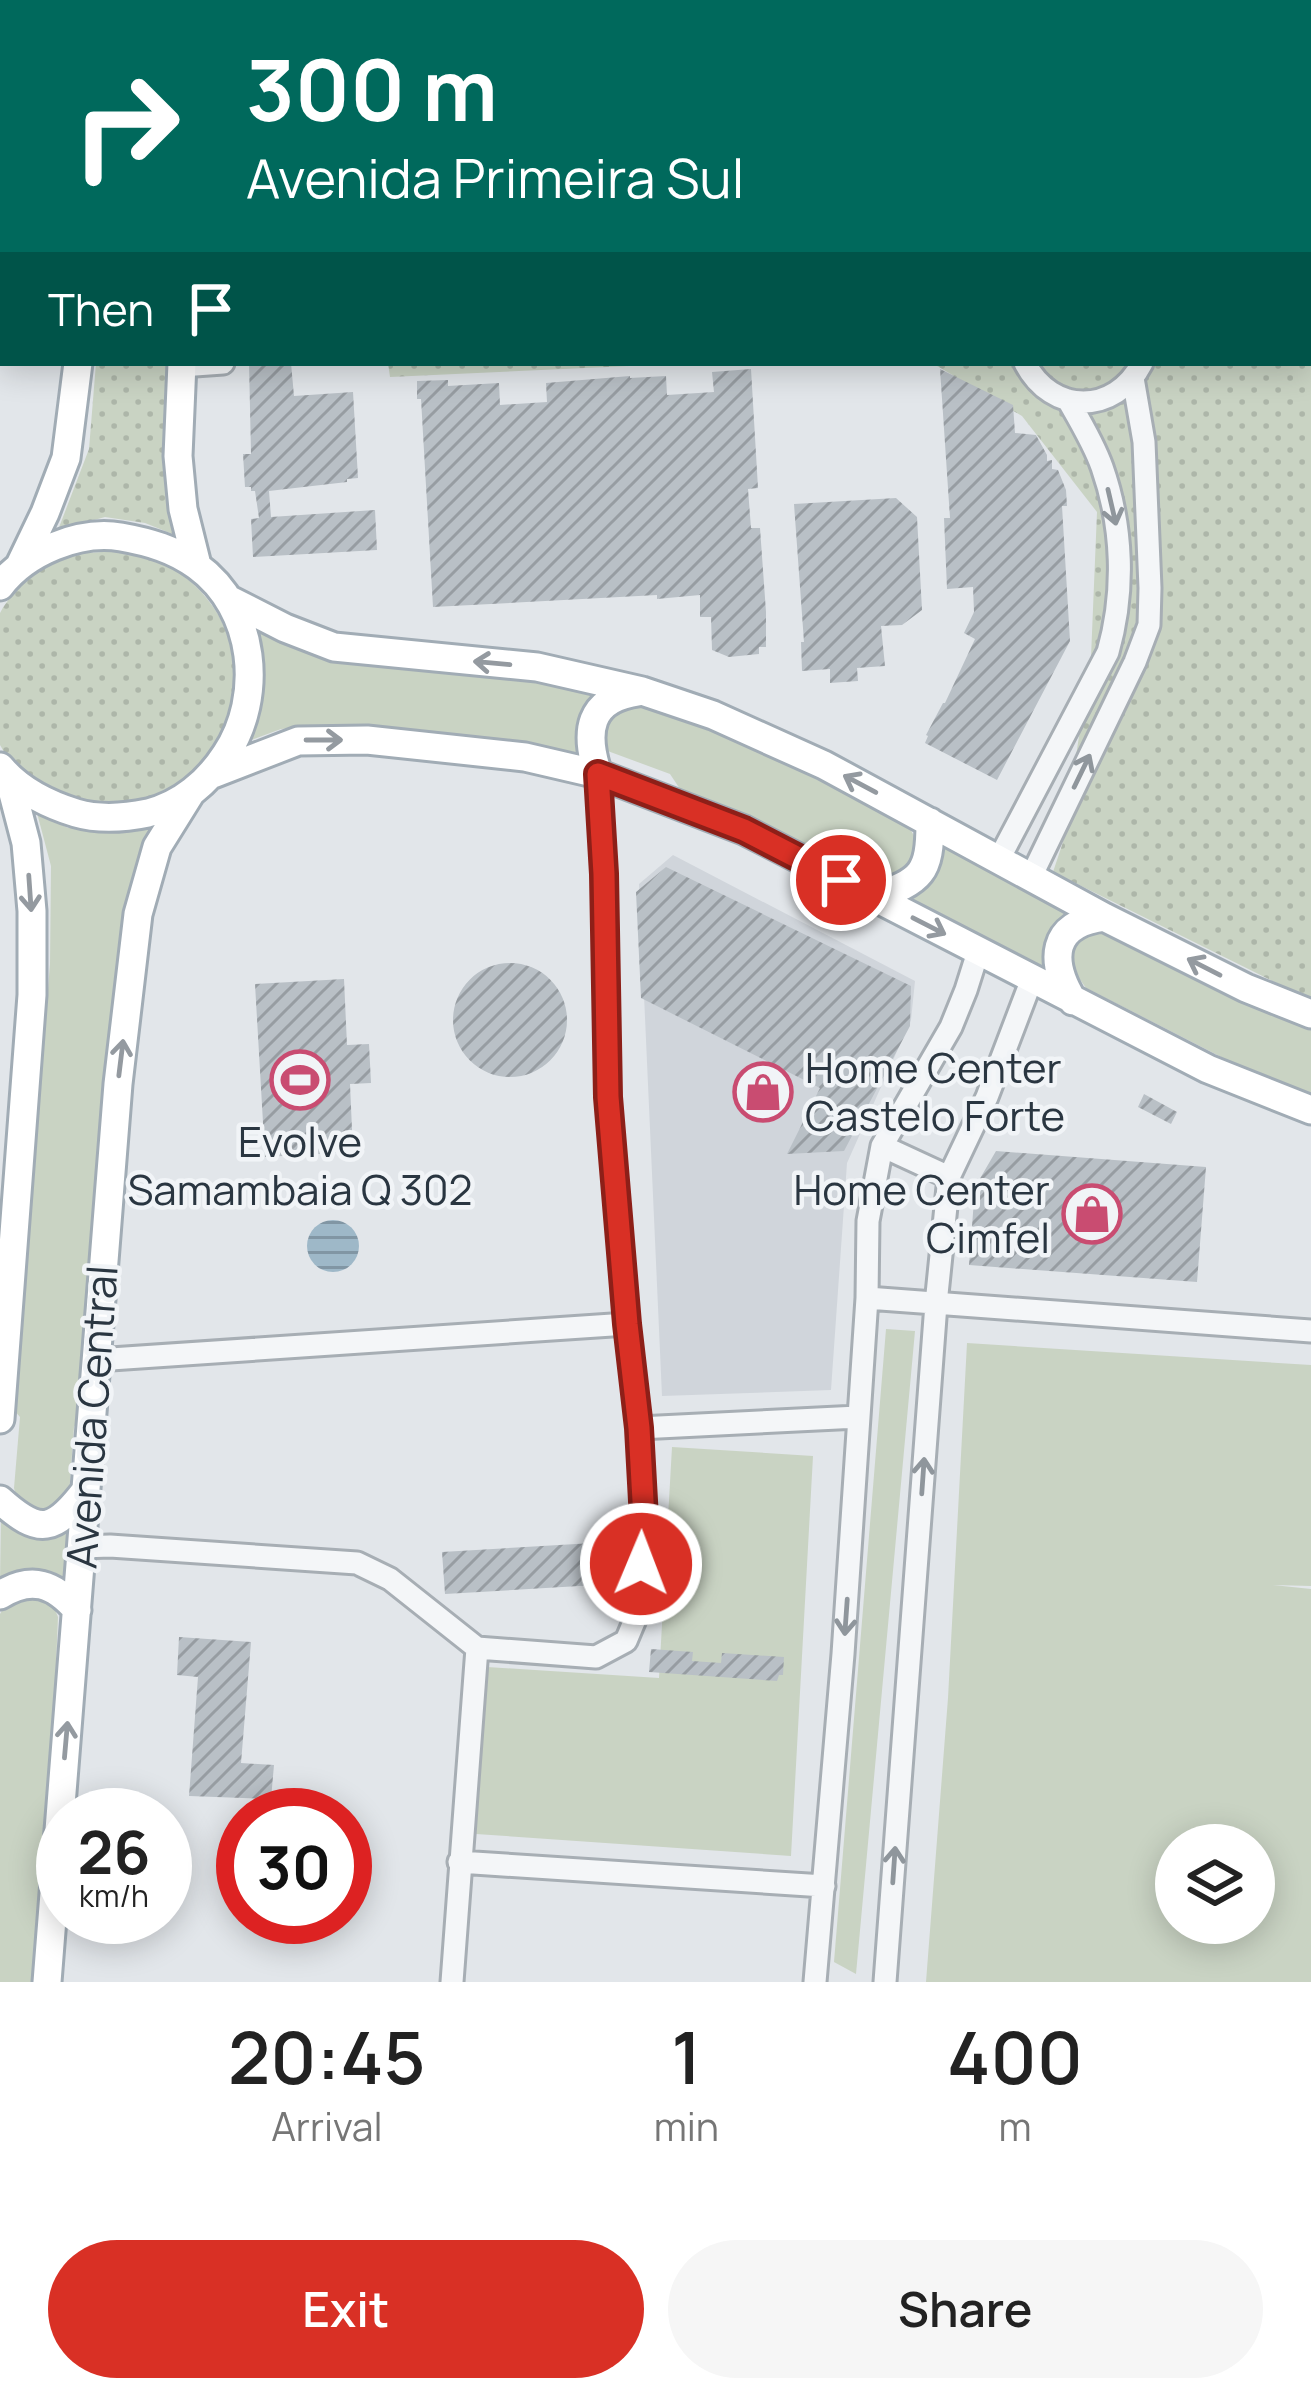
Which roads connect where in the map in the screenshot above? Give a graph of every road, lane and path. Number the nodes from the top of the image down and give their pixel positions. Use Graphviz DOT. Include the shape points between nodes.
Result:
graph roads {
  1 [pos="78,366"];
  2 [pos="182,366"];
  3 [pos="1027,366"];
  4 [pos="1138,370"];
  5 [pos="1068,400"];
  6 [pos="196,566"];
  7 [pos="7,577"];
  8 [pos="228,599"];
  9 [pos="642,691"];
  10 [pos="5,772"];
  11 [pos="213,774"];
  12 [pos="598,774"];
  13 [pos="190,794"];
  14 [pos="930,822"];
  15 [pos="999,859"];
  16 [pos="1031,877"];
  17 [pos="874,897"];
  18 [pos="1104,917"];
  19 [pos="978,952"];
  20 [pos="1032,979"];
  21 [pos="1074,1002"];
  22 [pos="1311,1014"];
  23 [pos="1311,1110"];
  24 [pos="882,1146"];
  25 [pos="949,1177"];
  26 [pos="866,1298"];
  27 [pos="936,1304"];
  28 [pos="627,1324"];
  29 [pos="1311,1331"];
  30 [pos="95,1360"];
  31 [pos="2,1391"];
  32 [pos="858,1417"];
  33 [pos="0,1419"];
  34 [pos="639,1428"];
  35 [pos="86,1490"];
  36 [pos="0,1500"];
  37 [pos="82,1547"];
  38 [pos="0,1595"];
  39 [pos="77,1610"];
  40 [pos="477,1648"];
  41 [pos="459,1862"];
  42 [pos="824,1886"];
  43 [pos="46,1982"];
  44 [pos="452,1982"];
  45 [pos="815,1982"];
  46 [pos="885,1982"];
  1 -- 7 [label="main road" via="66,458"];
  2 -- 6 [label="main road" via="178,456"];
  3 -- 5 [label="street" via="1042,387"];
  4 -- 5 [label="street" via="1105,399"];
  16 -- 4 [label="street, one-way" via="1149,625"];
  5 -- 15 [label="street, one-way" via="1102,466 1116,525 1118,617 1108,652"];
  6 -- 7 [label="main road" via="154,543 107,535 61,543"];
  6 -- 8 [label="main road"];
  9 -- 8 [label="main road, one-way" via="537,667 334,647"];
  8 -- 11 [label="main road" via="247,643 251,689 239,735"];
  9 -- 12 [label="main road" via="620,694 592,723"];
  14 -- 9 [label="main road, one-way" via="824,765"];
  10 -- 13 [label="main road" via="46,804 90,818 159,810"];
  10 -- 31 [label="main road, one-way" via="26,843 32,974"];
  11 -- 12 [label="main road, one-way" via="321,740 455,748"];
  11 -- 13 [label="main road"];
  12 -- 17 [label="main road" via="744,830"];
  12 -- 28 [label="street" via="608,1097"];
  30 -- 13 [label="main road, Avenida Central, one-way" via="138,914 157,847"];
  14 -- 15 [label="main road"];
  14 -- 17 [label="main road" via="924,871"];
  15 -- 16 [label="main road"];
  16 -- 18 [label="main road"];
  17 -- 19 [label="main road, one-way"];
  18 -- 21 [label="main road" via="1078,923 1061,941 1059,973"];
  22 -- 18 [label="main road, one-way"];
  19 -- 20 [label="main road"];
  19 -- 24 [label="street" via="951,1027"];
  20 -- 21 [label="main road"];
  20 -- 25 [label="street"];
  21 -- 23 [label="main road"];
  24 -- 25 [label="street"];
  24 -- 26 [label="street" via="868,1221"];
  25 -- 27 [label="street"];
  26 -- 27 [label="street"];
  26 -- 32 [label="street"];
  27 -- 29 [label="street"];
  46 -- 27 [label="street, one-way"];
  28 -- 30 [label="street"];
  28 -- 34 [label="street"];
  30 -- 35 [label="main road, Avenida Central"];
  31 -- 33 [label="main road"];
  32 -- 34 [label="street"];
  32 -- 42 [label="street, one-way"];
  34 -- 40 [label="street" via="639,1610 626,1641 596,1658"];
  35 -- 36 [label="main road" via="42,1526"];
  35 -- 37 [label="main road, Avenida Central"];
  37 -- 39 [label="main road, Avenida Central"];
  37 -- 40 [label="street" via="357,1563"];
  38 -- 39 [label="main road" via="51,1586"];
  43 -- 39 [label="main road, Avenida Central, one-way"];
  40 -- 41 [label="street"];
  41 -- 42 [label="street"];
  41 -- 44 [label="street"];
  42 -- 45 [label="street"];
}
